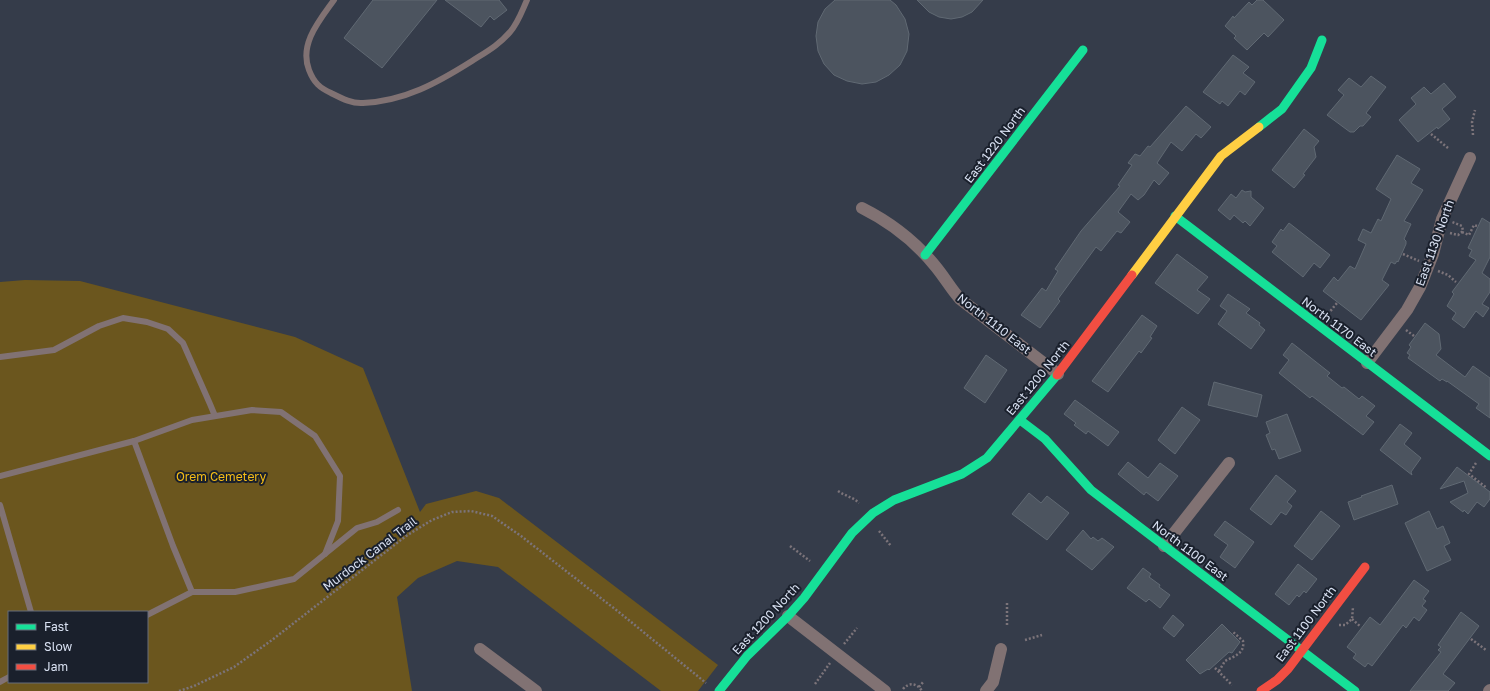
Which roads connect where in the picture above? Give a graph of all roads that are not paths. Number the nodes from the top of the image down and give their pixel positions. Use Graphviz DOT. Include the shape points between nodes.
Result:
graph roads {
  1 [pos="334,0"];
  2 [pos="527,0"];
  3 [pos="1322,40"];
  4 [pos="1083,50"];
  5 [pos="1470,158"];
  6 [pos="862,208"];
  7 [pos="1175,216"];
  8 [pos="925,255"];
  9 [pos="0,357"];
  10 [pos="1367,363"];
  11 [pos="1058,374"];
  12 [pos="215,416"];
  13 [pos="1020,420"];
  14 [pos="134,441"];
  15 [pos="1490,456"];
  16 [pos="1229,463"];
  17 [pos="0,476"];
  18 [pos="0,505"];
  19 [pos="398,510"];
  20 [pos="1164,546"];
  21 [pos="325,554"];
  22 [pos="1365,567"];
  23 [pos="192,592"];
  24 [pos="31,611"];
  25 [pos="148,614"];
  26 [pos="788,616"];
  27 [pos="480,649"];
  28 [pos="1001,649"];
  29 [pos="1302,651"];
  30 [pos="533,690"];
  31 [pos="719,691"];
  32 [pos="885,691"];
  33 [pos="986,691"];
  34 [pos="1261,691"];
  35 [pos="1355,691"];
  1 -- 2 [label="lane" via="310,37 306,52 307,64 313,81 321,88 343,99 361,103 389,100 425,89 448,76 498,44 511,31"];
  3 -- 7 [label="street, East 1200 North" via="1311,68 1282,109 1221,156"];
  4 -- 8 [label="street, East 1220 North"];
  5 -- 10 [label="street, East 1130 North" via="1442,219 1420,287 1407,310"];
  6 -- 8 [label="street, North 1110 East" via="881,217"];
  7 -- 10 [label="street, North 1170 East"];
  7 -- 11 [label="street, East 1200 North"];
  8 -- 11 [label="street, North 1110 East" via="960,299"];
  9 -- 12 [label="lane" via="54,350 99,326 123,318 147,322 168,329 183,344"];
  10 -- 15 [label="street, North 1170 East"];
  11 -- 13 [label="street, East 1200 North"];
  12 -- 14 [label="lane" via="192,420"];
  12 -- 21 [label="lane" via="252,410 281,412 315,436 340,476 338,521"];
  13 -- 20 [label="street, North 1100 East" via="1045,439 1091,490"];
  13 -- 26 [label="street, East 1200 North" via="987,458 976,466 946,481 894,500 873,513 852,533"];
  14 -- 17 [label="lane"];
  14 -- 23 [label="lane"];
  16 -- 20 [label="street"];
  18 -- 24 [label="lane"];
  19 -- 21 [label="lane" via="377,522 357,528"];
  20 -- 29 [label="street, North 1100 East"];
  21 -- 23 [label="lane" via="294,579 235,592"];
  22 -- 29 [label="street, East 1100 North"];
  23 -- 25 [label="lane"];
  26 -- 31 [label="street, East 1200 North" via="747,656"];
  26 -- 32 [label="street"];
  27 -- 30 [label="street"];
  28 -- 33 [label="street" via="993,682"];
  29 -- 34 [label="street, East 1100 North" via="1277,680"];
  29 -- 35 [label="street, North 1100 East"];
}
